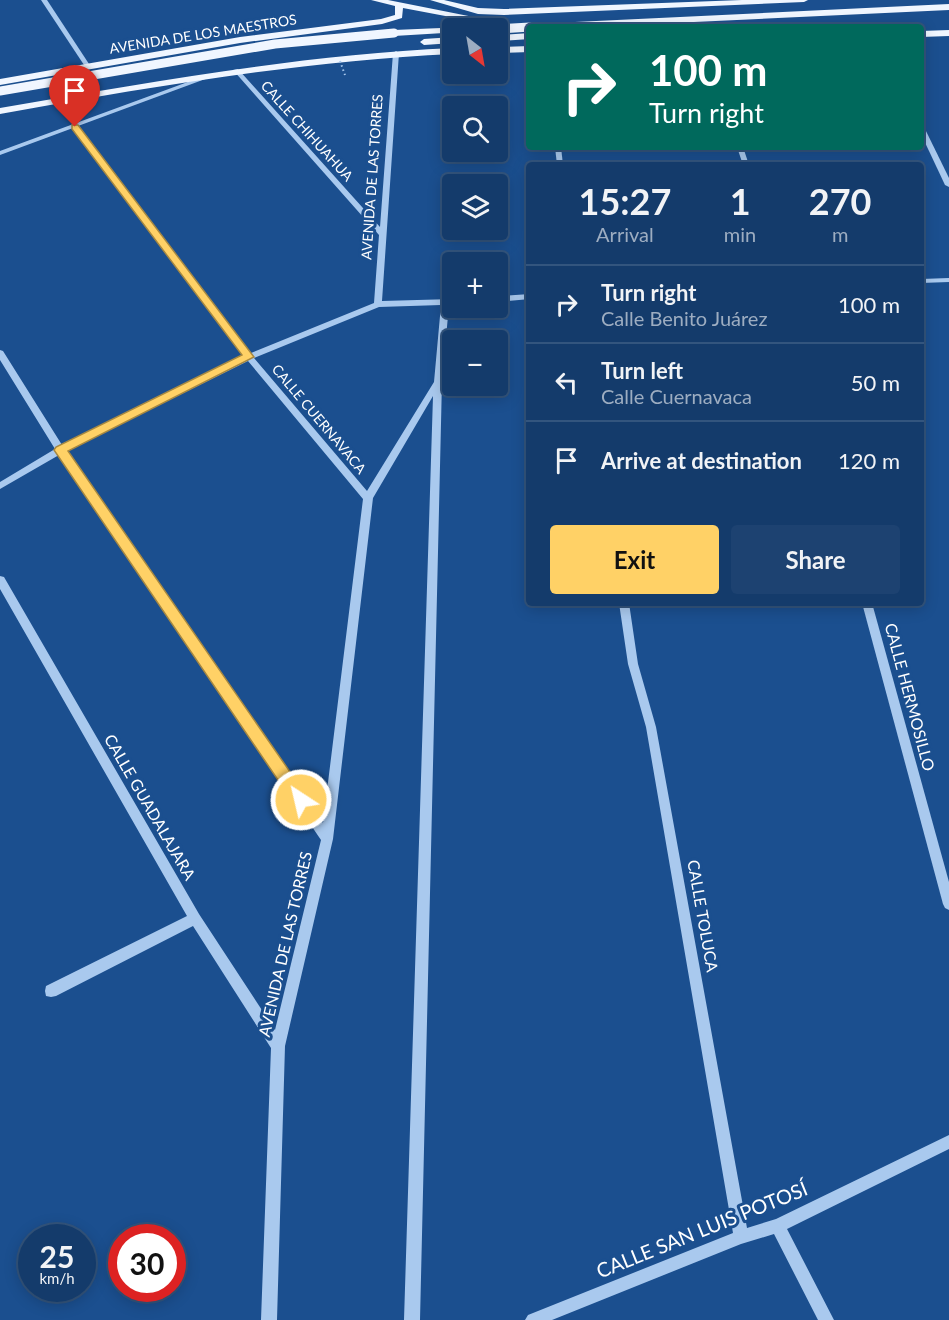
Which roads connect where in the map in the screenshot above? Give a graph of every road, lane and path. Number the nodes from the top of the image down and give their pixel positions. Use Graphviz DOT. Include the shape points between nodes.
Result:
graph roads {
  1 [pos="44,0"];
  2 [pos="375,0"];
  3 [pos="434,0"];
  4 [pos="471,0"];
  5 [pos="804,0"];
  6 [pos="399,5"];
  7 [pos="949,7"];
  8 [pos="478,11"];
  9 [pos="949,15"];
  10 [pos="611,24"];
  11 [pos="743,24"];
  12 [pos="526,27"];
  13 [pos="526,28"];
  14 [pos="508,29"];
  15 [pos="442,31"];
  16 [pos="949,33"];
  17 [pos="924,34"];
  18 [pos="526,36"];
  19 [pos="508,37"];
  20 [pos="240,40"];
  21 [pos="442,41"];
  22 [pos="526,49"];
  23 [pos="508,50"];
  24 [pos="442,51"];
  25 [pos="336,52"];
  26 [pos="396,52"];
  27 [pos="88,67"];
  28 [pos="248,68"];
  29 [pos="237,70"];
  30 [pos="217,73"];
  31 [pos="345,75"];
  32 [pos="0,82"];
  33 [pos="0,91"];
  34 [pos="0,99"];
  35 [pos="0,111"];
  36 [pos="75,127"];
  37 [pos="924,133"];
  38 [pos="0,153"];
  39 [pos="949,185"];
  40 [pos="383,235"];
  41 [pos="949,280"];
  42 [pos="924,281"];
  43 [pos="526,294"];
  44 [pos="526,296"];
  45 [pos="518,297"];
  46 [pos="508,298"];
  47 [pos="442,302"];
  48 [pos="378,304"];
  49 [pos="447,318"];
  50 [pos="0,353"];
  51 [pos="249,357"];
  52 [pos="438,381"];
  53 [pos="60,450"];
  54 [pos="0,486"];
  55 [pos="368,498"];
  56 [pos="0,580"];
  57 [pos="624,606"];
  58 [pos="868,606"];
  59 [pos="327,839"];
  60 [pos="949,904"];
  61 [pos="195,918"];
  62 [pos="51,991"];
  63 [pos="278,1046"];
  64 [pos="949,1142"];
  65 [pos="778,1226"];
  66 [pos="741,1237"];
  67 [pos="269,1320"];
  68 [pos="412,1320"];
  69 [pos="533,1320"];
  70 [pos="826,1320"];
  1 -- 27 [label="street"];
  2 -- 6 [label="main road"];
  3 -- 8 [label="main road"];
  4 -- 8 [label="main road"];
  5 -- 8 [label="main road"];
  6 -- 12 [label="main road"];
  6 -- 20 [label="main road, AVENIDA DE LOS MAESTROS" via="399,16 388,20"];
  7 -- 10 [label="main road"];
  9 -- 11 [label="main road"];
  13 -- 14 [label="main road, bridge"];
  15 -- 33 [label="main road, AVENIDA DE LOS MAESTROS, bridge" via="275,44"];
  16 -- 17 [label="main road"];
  18 -- 19 [label="main road"];
  20 -- 27 [label="main road, AVENIDA DE LOS MAESTROS"];
  20 -- 28 [label="main road" via="260,44 267,53 266,58"];
  21 -- 34 [label="main road" via="293,52"];
  22 -- 23 [label="main road"];
  24 -- 26 [label="main road"];
  25 -- 31 [label="path, bridge"];
  26 -- 28 [label="main road"];
  26 -- 40 [label="street, AVENIDA DE LAS TORRES"];
  27 -- 32 [label="main road, AVENIDA DE LOS MAESTROS"];
  28 -- 29 [label="main road"];
  29 -- 30 [label="main road"];
  29 -- 40 [label="street, CALLE CHIHUAHUA"];
  30 -- 35 [label="main road"];
  30 -- 36 [label="street"];
  36 -- 38 [label="street"];
  36 -- 51 [label="street, CALLE CUERNAVACA"];
  37 -- 39 [label="street"];
  40 -- 48 [label="street, AVENIDA DE LAS TORRES"];
  41 -- 42 [label="street"];
  43 -- 45 [label="street"];
  44 -- 45 [label="street"];
  45 -- 46 [label="street"];
  47 -- 48 [label="street"];
  48 -- 51 [label="street"];
  49 -- 52 [label="street, AVENIDA DE LAS TORRES"];
  50 -- 53 [label="street"];
  51 -- 53 [label="street"];
  51 -- 55 [label="street, CALLE CUERNAVACA"];
  52 -- 55 [label="street, AVENIDA DE LAS TORRES"];
  52 -- 68 [label="street, AVENIDA DE LAS TORRES"];
  53 -- 54 [label="street"];
  53 -- 59 [label="street"];
  55 -- 59 [label="street, AVENIDA DE LAS TORRES"];
  56 -- 61 [label="street, CALLE GUADALAJARA"];
  57 -- 66 [label="street, CALLE TOLUCA" via="633,664 651,728"];
  58 -- 60 [label="street, CALLE HERMOSILLO"];
  59 -- 63 [label="street, AVENIDA DE LAS TORRES"];
  61 -- 62 [label="street"];
  61 -- 63 [label="street, CALLE GUADALAJARA"];
  63 -- 67 [label="street, AVENIDA DE LAS TORRES"];
  64 -- 65 [label="street, CALLE SAN LUIS POTOSÍ"];
  65 -- 66 [label="street, CALLE SAN LUIS POTOSÍ"];
  65 -- 70 [label="street"];
  66 -- 69 [label="street, CALLE SAN LUIS POTOSÍ"];
}
